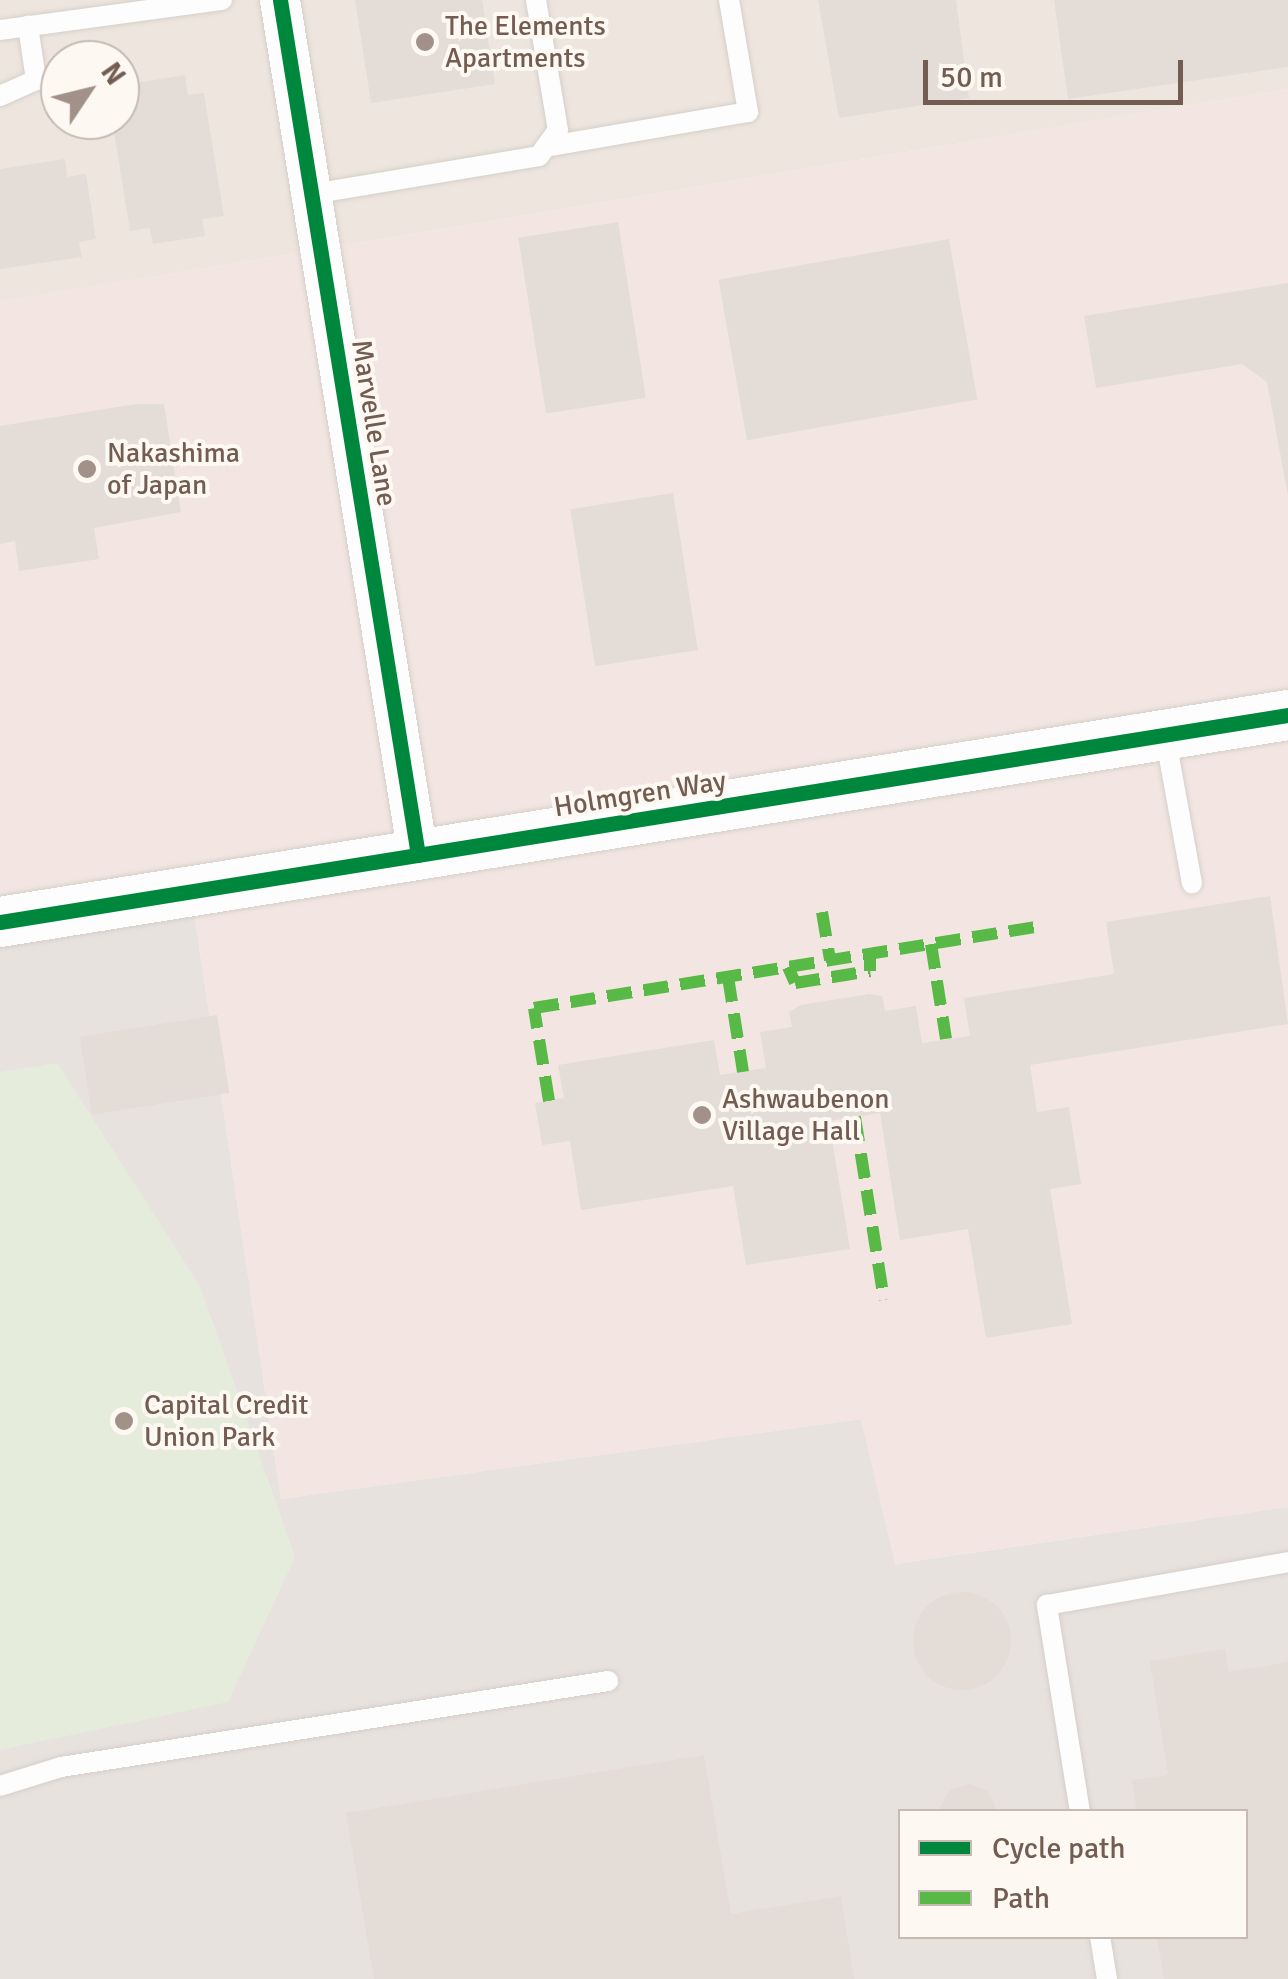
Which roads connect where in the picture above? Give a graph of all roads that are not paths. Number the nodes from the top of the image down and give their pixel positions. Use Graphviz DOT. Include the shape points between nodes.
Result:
graph roads {
  1 [pos="222,0"];
  2 [pos="280,0"];
  3 [pos="536,0"];
  4 [pos="729,0"];
  5 [pos="28,26"];
  6 [pos="0,30"];
  7 [pos="0,96"];
  8 [pos="551,146"];
  9 [pos="312,194"];
  10 [pos="1288,715"];
  11 [pos="1165,735"];
  12 [pos="418,855"];
  13 [pos="1192,884"];
  14 [pos="0,922"];
  15 [pos="1288,1562"];
  16 [pos="608,1681"];
  17 [pos="0,1786"];
  18 [pos="1080,1809"];
  19 [pos="1100,1939"];
  20 [pos="1107,1979"];
  1 -- 5 [label="lane"];
  2 -- 9 [label="street, Marvelle Lane"];
  3 -- 8 [label="lane" via="558,130"];
  4 -- 8 [label="lane" via="748,112"];
  5 -- 6 [label="lane"];
  5 -- 7 [label="lane" via="36,80"];
  8 -- 9 [label="lane" via="539,156"];
  9 -- 12 [label="street, Marvelle Lane"];
  10 -- 11 [label="street, Holmgren Way"];
  11 -- 12 [label="street, Holmgren Way"];
  11 -- 13 [label="lane"];
  12 -- 14 [label="street, Holmgren Way"];
  15 -- 18 [label="lane" via="1047,1605"];
  16 -- 17 [label="lane" via="62,1767"];
  19 -- 20 [label="lane"];
}
